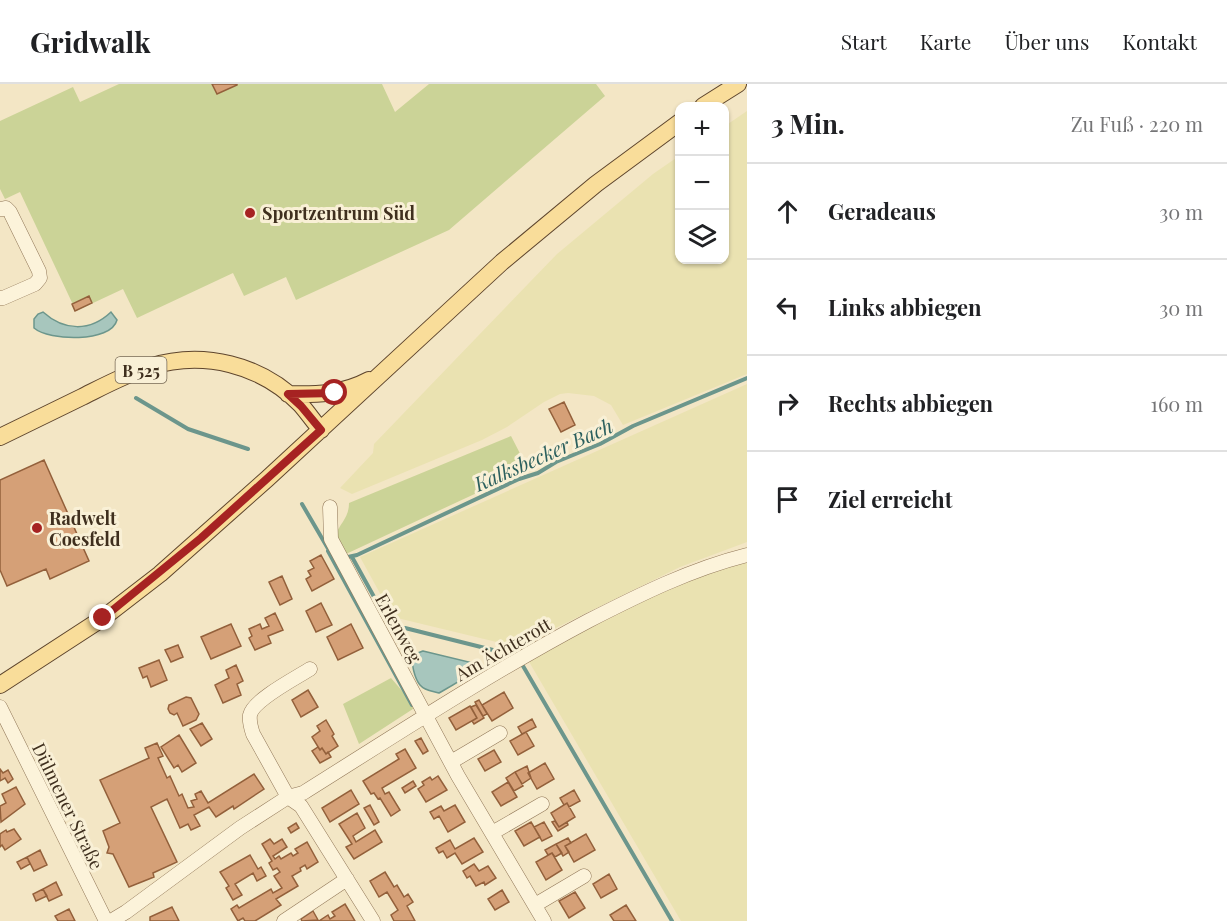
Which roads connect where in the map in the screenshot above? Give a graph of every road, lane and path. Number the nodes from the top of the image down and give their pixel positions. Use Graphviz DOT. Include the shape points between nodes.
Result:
graph roads {
  1 [pos="738,84"];
  2 [pos="709,102"];
  3 [pos="675,126"];
  4 [pos="0,209"];
  5 [pos="0,298"];
  6 [pos="381,374"];
  7 [pos="288,394"];
  8 [pos="321,430"];
  9 [pos="0,437"];
  10 [pos="330,507"];
  11 [pos="747,555"];
  12 [pos="310,669"];
  13 [pos="0,685"];
  14 [pos="0,707"];
  15 [pos="426,716"];
  16 [pos="500,733"];
  17 [pos="451,762"];
  18 [pos="288,797"];
  19 [pos="543,804"];
  20 [pos="492,833"];
  21 [pos="584,876"];
  22 [pos="346,879"];
  23 [pos="535,905"];
  24 [pos="106,921"];
  25 [pos="111,921"];
  26 [pos="284,921"];
  27 [pos="373,921"];
  28 [pos="544,921"];
  1 -- 2 [label="main road"];
  3 -- 6 [label="main road" via="547,224"];
  4 -- 5 [label="street" via="10,212 40,278 35,284"];
  6 -- 7 [label="main road" via="335,393"];
  6 -- 8 [label="main road"];
  7 -- 8 [label="main road, B 525"];
  7 -- 9 [label="main road, B 525" via="235,364 196,359 171,361 133,373"];
  8 -- 13 [label="main road" via="160,573 103,618"];
  10 -- 15 [label="street, Erlenweg" via="331,539"];
  11 -- 15 [label="street, Am Ächterott" via="640,594 522,656"];
  12 -- 18 [label="street" via="256,704 250,713 253,734"];
  14 -- 24 [label="street, Dülmener Straße"];
  15 -- 17 [label="street, Erlenweg"];
  15 -- 18 [label="street, Am Ächterott" via="303,793"];
  16 -- 17 [label="street"];
  17 -- 20 [label="street, Erlenweg"];
  18 -- 22 [label="street" via="301,806"];
  18 -- 25 [label="street, Am Ächterott"];
  19 -- 20 [label="street"];
  20 -- 23 [label="street, Erlenweg"];
  21 -- 23 [label="street"];
  22 -- 26 [label="street"];
  22 -- 27 [label="street"];
  23 -- 28 [label="street, Erlenweg"];
}
